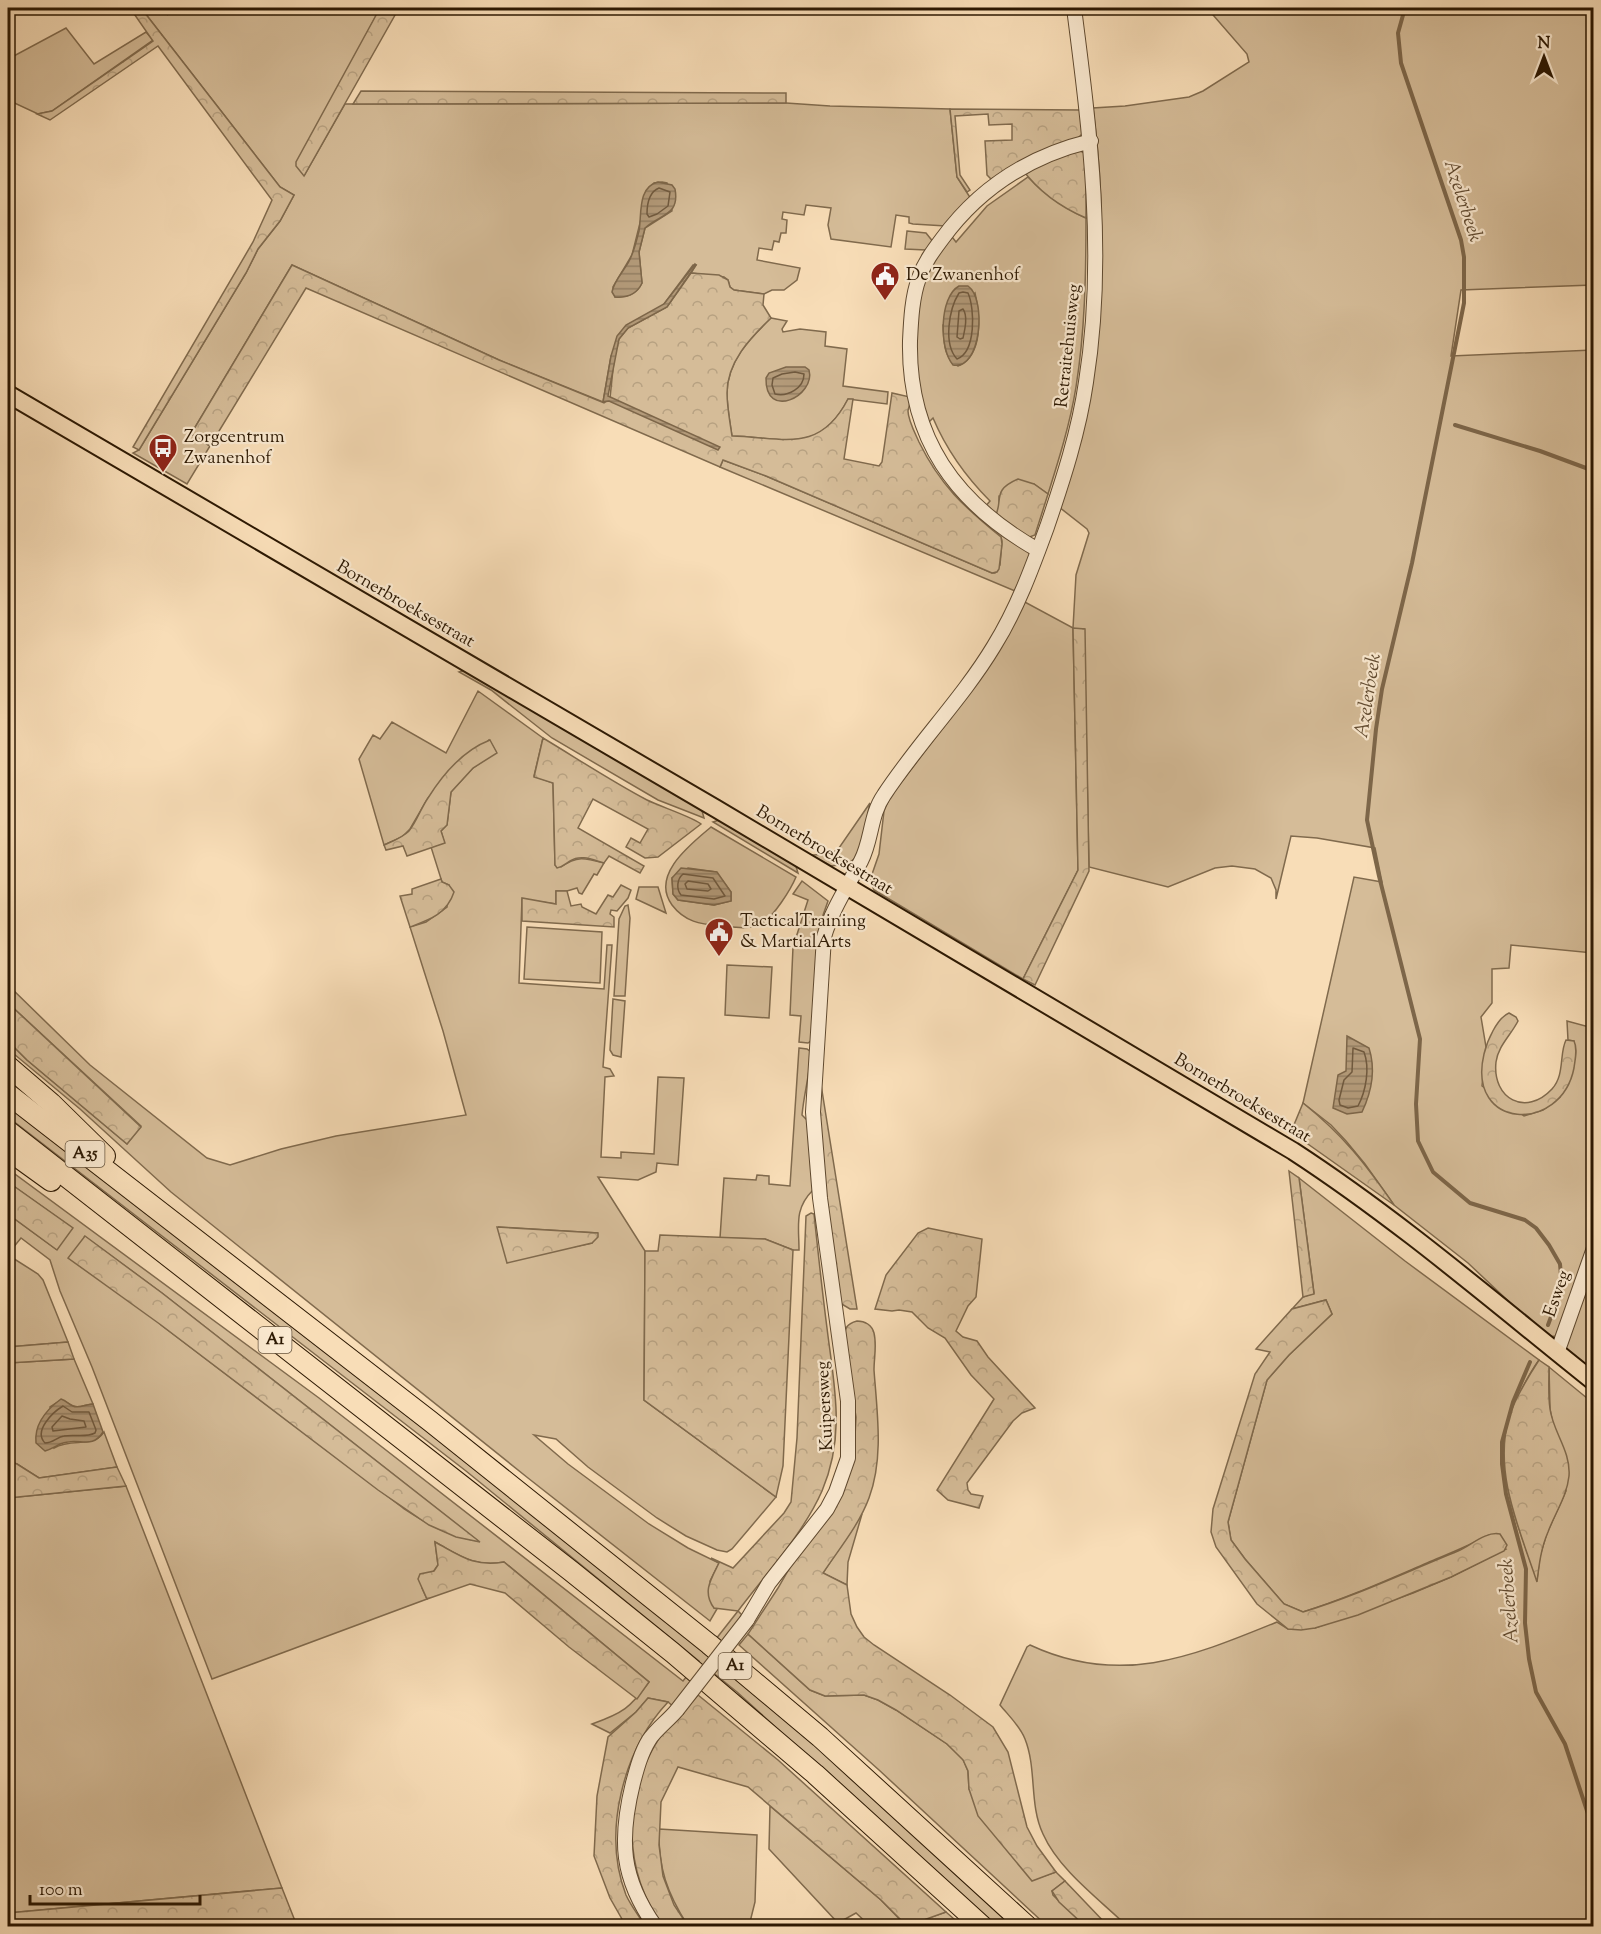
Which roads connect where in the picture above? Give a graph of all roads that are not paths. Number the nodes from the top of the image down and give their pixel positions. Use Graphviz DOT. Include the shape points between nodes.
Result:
graph roads {
  1 [pos="1074,8"];
  2 [pos="1091,141"];
  3 [pos="8,394"];
  4 [pos="1038,550"];
  5 [pos="846,886"];
  6 [pos="8,1066"];
  7 [pos="8,1094"];
  8 [pos="8,1131"];
  9 [pos="8,1150"];
  10 [pos="107,1210"];
  11 [pos="162,1213"];
  12 [pos="1593,1248"];
  13 [pos="1557,1353"];
  14 [pos="1593,1382"];
  15 [pos="655,1926"];
  16 [pos="982,1926"];
  17 [pos="1028,1926"];
  1 -- 2 [label="street, Retraitehuisweg"];
  2 -- 4 [label="street, Retraitehuisweg" via="1096,246 1090,359 1076,432"];
  2 -- 4 [label="street" via="1031,161 985,191 958,217 933,251 919,276 914,299 910,358 920,418 930,443 943,467 971,500"];
  3 -- 5 [label="main road, Bornerbroeksestraat"];
  4 -- 5 [label="street, Retraitehuisweg" via="993,648 877,806 863,858"];
  5 -- 13 [label="main road, Bornerbroeksestraat" via="1293,1151 1349,1188"];
  5 -- 15 [label="street, Kuipersweg, bridge" via="824,937 813,1112 820,1198 848,1401 848,1458 827,1509 747,1620 643,1751 626,1817 625,1851 636,1894"];
  6 -- 11 [label="highway, A1"];
  7 -- 11 [label="highway, A35"];
  8 -- 10 [label="highway, A35"];
  9 -- 10 [label="highway, A1" via="68,1193"];
  10 -- 16 [label="highway, A1" via="682,1660"];
  11 -- 17 [label="highway, A1" via="430,1420 709,1644 820,1737"];
  12 -- 13 [label="street, Esweg"];
  13 -- 14 [label="main road, Bornerbroeksestraat"];
}
